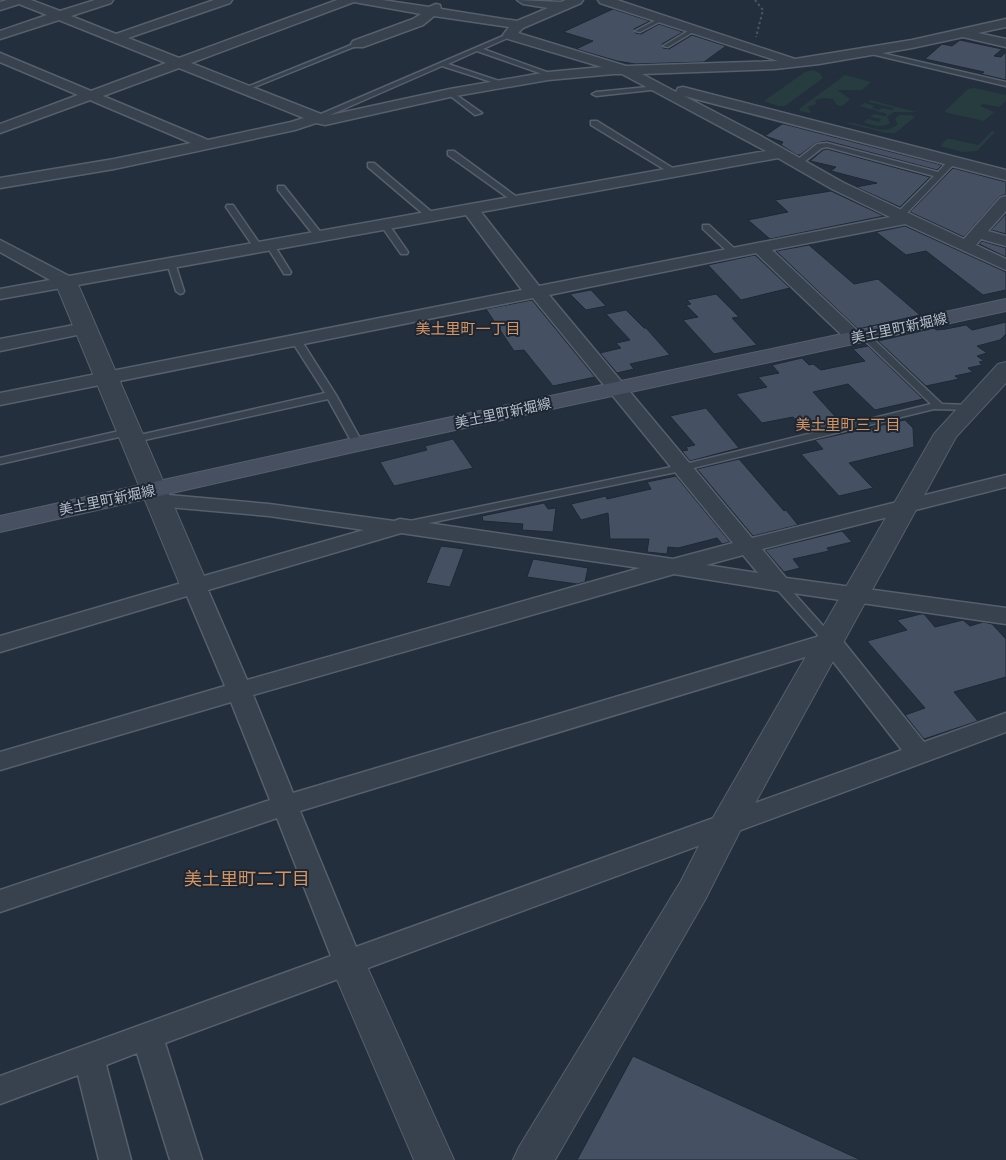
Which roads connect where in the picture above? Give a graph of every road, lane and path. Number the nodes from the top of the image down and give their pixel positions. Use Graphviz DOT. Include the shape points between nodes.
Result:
graph roads {
  1 [pos="20,0"];
  2 [pos="107,0"];
  3 [pos="226,0"];
  4 [pos="349,0"];
  5 [pos="358,0"];
  6 [pos="446,0"];
  7 [pos="523,0"];
  8 [pos="577,0"];
  9 [pos="604,0"];
  10 [pos="755,0"];
  11 [pos="0,6"];
  12 [pos="563,6"];
  13 [pos="431,12"];
  14 [pos="59,16"];
  15 [pos="662,19"];
  16 [pos="1006,23"];
  17 [pos="695,29"];
  18 [pos="514,30"];
  19 [pos="638,31"];
  20 [pos="962,34"];
  21 [pos="0,35"];
  22 [pos="116,38"];
  23 [pos="755,43"];
  24 [pos="1006,43"];
  25 [pos="358,44"];
  26 [pos="666,46"];
  27 [pos="477,49"];
  28 [pos="869,52"];
  29 [pos="0,57"];
  30 [pos="797,62"];
  31 [pos="178,63"];
  32 [pos="442,64"];
  33 [pos="623,70"];
  34 [pos="553,76"];
  35 [pos="500,83"];
  36 [pos="1006,84"];
  37 [pos="245,89"];
  38 [pos="662,89"];
  39 [pos="450,93"];
  40 [pos="596,94"];
  41 [pos="92,95"];
  42 [pos="478,113"];
  43 [pos="318,117"];
  44 [pos="594,123"];
  45 [pos="0,129"];
  46 [pos="207,145"];
  47 [pos="452,153"];
  48 [pos="780,153"];
  49 [pos="953,161"];
  50 [pos="797,163"];
  51 [pos="371,165"];
  52 [pos="675,172"];
  53 [pos="940,175"];
  54 [pos="1006,175"];
  55 [pos="0,183"];
  56 [pos="282,188"];
  57 [pos="517,200"];
  58 [pos="1006,201"];
  59 [pos="230,207"];
  60 [pos="470,209"];
  61 [pos="431,216"];
  62 [pos="905,216"];
  63 [pos="384,224"];
  64 [pos="706,227"];
  65 [pos="319,236"];
  66 [pos="972,239"];
  67 [pos="1006,241"];
  68 [pos="0,245"];
  69 [pos="264,246"];
  70 [pos="759,247"];
  71 [pos="404,252"];
  72 [pos="733,252"];
  73 [pos="171,263"];
  74 [pos="1006,265"];
  75 [pos="287,272"];
  76 [pos="66,282"];
  77 [pos="180,291"];
  78 [pos="535,291"];
  79 [pos="0,294"];
  80 [pos="1006,305"];
  81 [pos="85,328"];
  82 [pos="859,336"];
  83 [pos="296,340"];
  84 [pos="0,345"];
  85 [pos="105,378"];
  86 [pos="1002,378"];
  87 [pos="616,389"];
  88 [pos="331,395"];
  89 [pos="0,399"];
  90 [pos="954,407"];
  91 [pos="130,436"];
  92 [pos="358,444"];
  93 [pos="0,462"];
  94 [pos="681,468"];
  95 [pos="1006,481"];
  96 [pos="155,495"];
  97 [pos="907,504"];
  98 [pos="0,524"];
  99 [pos="398,527"];
  100 [pos="747,546"];
  101 [pos="670,566"];
  102 [pos="779,584"];
  103 [pos="194,586"];
  104 [pos="857,595"];
  105 [pos="1006,616"];
  106 [pos="830,641"];
  107 [pos="0,644"];
  108 [pos="239,691"];
  109 [pos="1006,722"];
  110 [pos="919,754"];
  111 [pos="0,761"];
  112 [pos="283,806"];
  113 [pos="726,825"];
  114 [pos="0,901"];
  115 [pos="347,962"];
  116 [pos="147,1036"];
  117 [pos="89,1057"];
  118 [pos="0,1090"];
  119 [pos="115,1160"];
  120 [pos="186,1160"];
  121 [pos="434,1160"];
  122 [pos="533,1160"];
  1 -- 11 [label="street"];
  1 -- 14 [label="street"];
  2 -- 14 [label="street"];
  3 -- 22 [label="street"];
  4 -- 31 [label="street"];
  5 -- 13 [label="street"];
  6 -- 13 [label="street"];
  7 -- 12 [label="street"];
  8 -- 12 [label="street"];
  9 -- 15 [label="street"];
  10 -- 23 [label="path" via="763,10"];
  12 -- 18 [label="street"];
  13 -- 18 [label="street"];
  13 -- 25 [label="street" via="418,22"];
  14 -- 21 [label="street"];
  14 -- 22 [label="street"];
  15 -- 17 [label="street"];
  15 -- 19 [label="lane"];
  16 -- 20 [label="street"];
  17 -- 26 [label="lane"];
  17 -- 30 [label="street"];
  18 -- 27 [label="lane"];
  18 -- 33 [label="street"];
  20 -- 24 [label="street"];
  20 -- 28 [label="street"];
  22 -- 31 [label="street"];
  25 -- 37 [label="lane"];
  27 -- 32 [label="lane"];
  27 -- 34 [label="lane"];
  28 -- 30 [label="street"];
  28 -- 36 [label="lane"];
  29 -- 41 [label="street"];
  30 -- 33 [label="street"];
  31 -- 37 [label="street"];
  31 -- 41 [label="street"];
  32 -- 35 [label="lane"];
  32 -- 43 [label="lane"];
  33 -- 34 [label="street"];
  33 -- 38 [label="street"];
  34 -- 35 [label="street"];
  35 -- 39 [label="street"];
  37 -- 43 [label="street"];
  38 -- 40 [label="lane"];
  38 -- 48 [label="street"];
  38 -- 49 [label="street"];
  39 -- 42 [label="lane"];
  39 -- 43 [label="street" via="325,120"];
  41 -- 45 [label="street"];
  41 -- 46 [label="street"];
  43 -- 46 [label="street" via="295,126"];
  44 -- 52 [label="lane"];
  46 -- 55 [label="street"];
  47 -- 57 [label="lane"];
  48 -- 50 [label="street"];
  48 -- 52 [label="street"];
  49 -- 53 [label="lane"];
  49 -- 54 [label="street"];
  50 -- 53 [label="lane" via="820,146 827,145"];
  50 -- 62 [label="street" via="838,186"];
  51 -- 61 [label="lane"];
  52 -- 57 [label="street"];
  53 -- 62 [label="lane"];
  56 -- 65 [label="lane"];
  57 -- 60 [label="street"];
  58 -- 66 [label="street"];
  59 -- 69 [label="lane"];
  60 -- 61 [label="street"];
  60 -- 78 [label="street"];
  61 -- 63 [label="street"];
  62 -- 66 [label="street"];
  62 -- 70 [label="street"];
  63 -- 65 [label="street"];
  63 -- 71 [label="lane"];
  64 -- 72 [label="lane"];
  65 -- 69 [label="street"];
  66 -- 67 [label="street"];
  66 -- 74 [label="street"];
  68 -- 76 [label="street"];
  69 -- 73 [label="street"];
  69 -- 75 [label="lane"];
  70 -- 72 [label="street"];
  70 -- 82 [label="street"];
  72 -- 78 [label="street"];
  73 -- 76 [label="street"];
  73 -- 77 [label="lane"];
  76 -- 79 [label="street"];
  76 -- 81 [label="street"];
  78 -- 83 [label="street"];
  78 -- 87 [label="street"];
  80 -- 82 [label="main road, 美土里町新堀線"];
  81 -- 84 [label="street"];
  81 -- 85 [label="street"];
  82 -- 87 [label="main road, 美土里町新堀線"];
  82 -- 90 [label="lane"];
  83 -- 85 [label="street"];
  83 -- 88 [label="lane"];
  85 -- 89 [label="street"];
  85 -- 91 [label="street"];
  86 -- 90 [label="street"];
  87 -- 92 [label="main road, 美土里町新堀線"];
  87 -- 94 [label="street"];
  88 -- 91 [label="lane"];
  88 -- 92 [label="lane"];
  90 -- 94 [label="lane"];
  90 -- 97 [label="street" via="946,434"];
  91 -- 93 [label="lane"];
  91 -- 96 [label="street"];
  92 -- 96 [label="main road, 美土里町新堀線"];
  94 -- 99 [label="lane"];
  94 -- 100 [label="street"];
  95 -- 97 [label="street"];
  96 -- 98 [label="main road, 美土里町新堀線"];
  96 -- 99 [label="street"];
  96 -- 103 [label="street"];
  97 -- 100 [label="street"];
  97 -- 104 [label="street"];
  99 -- 101 [label="street"];
  99 -- 103 [label="street"];
  100 -- 101 [label="street"];
  100 -- 102 [label="street"];
  101 -- 102 [label="street"];
  101 -- 108 [label="street"];
  102 -- 104 [label="street"];
  102 -- 106 [label="lane"];
  103 -- 107 [label="street"];
  103 -- 108 [label="street"];
  104 -- 105 [label="street"];
  104 -- 106 [label="street"];
  106 -- 110 [label="street"];
  106 -- 112 [label="street"];
  106 -- 113 [label="street"];
  108 -- 111 [label="street"];
  108 -- 112 [label="street"];
  109 -- 110 [label="street"];
  110 -- 113 [label="street"];
  112 -- 114 [label="street"];
  112 -- 115 [label="street"];
  113 -- 115 [label="street"];
  113 -- 122 [label="street" via="693,890"];
  115 -- 116 [label="street"];
  115 -- 121 [label="street"];
  116 -- 117 [label="street"];
  116 -- 120 [label="street"];
  117 -- 118 [label="street"];
  117 -- 119 [label="street"];
}
